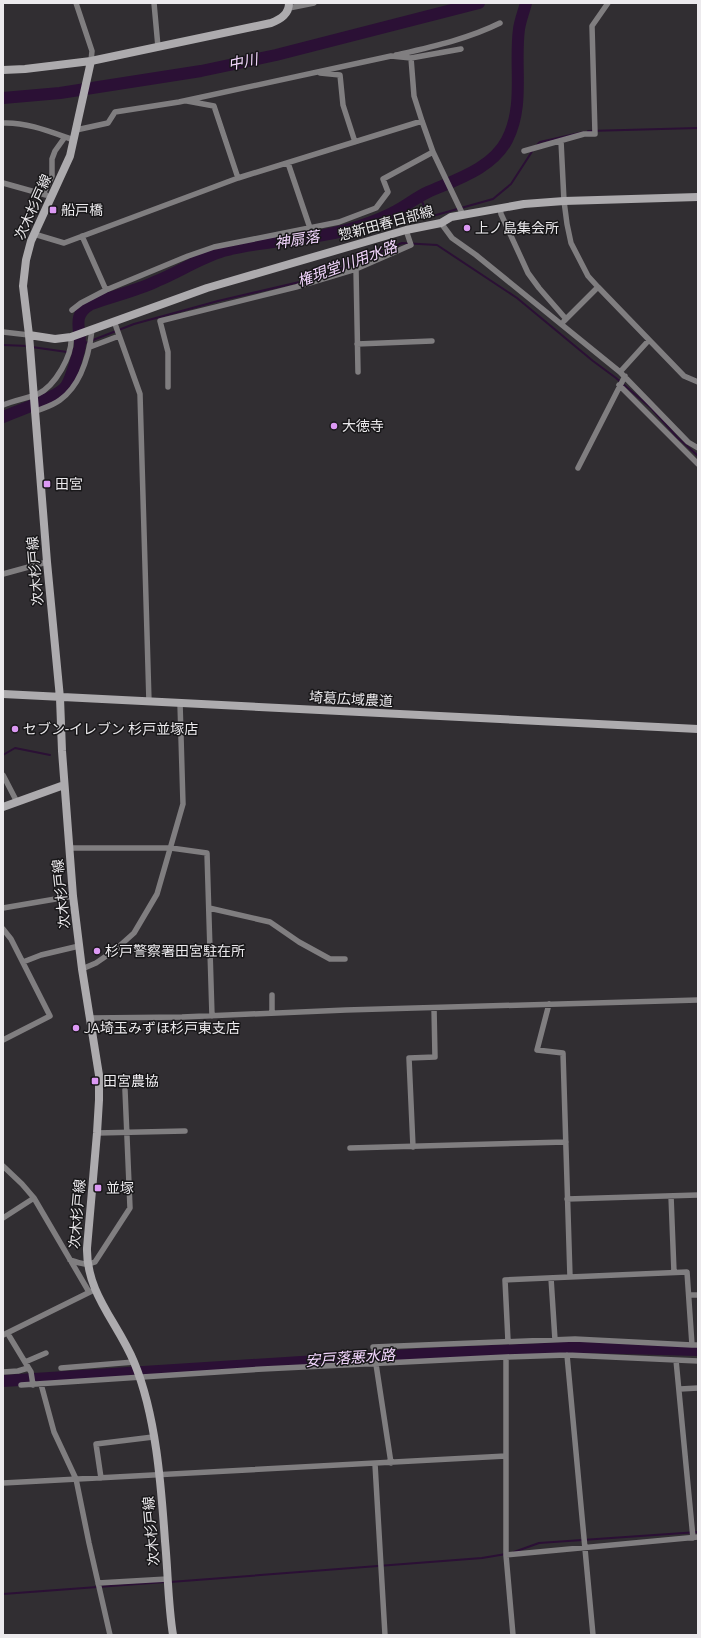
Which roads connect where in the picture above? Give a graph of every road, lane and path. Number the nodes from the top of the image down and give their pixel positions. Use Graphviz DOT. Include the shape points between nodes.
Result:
graph roads {
  1 [pos="76,3"];
  2 [pos="154,3"];
  3 [pos="314,3"];
  4 [pos="608,3"];
  5 [pos="289,6"];
  6 [pos="500,23"];
  7 [pos="158,47"];
  8 [pos="461,49"];
  9 [pos="392,56"];
  10 [pos="411,58"];
  11 [pos="91,61"];
  12 [pos="3,70"];
  13 [pos="315,73"];
  14 [pos="183,100"];
  15 [pos="422,121"];
  16 [pos="3,123"];
  17 [pos="77,128"];
  18 [pos="65,137"];
  19 [pos="74,140"];
  20 [pos="562,140"];
  21 [pos="355,142"];
  22 [pos="524,151"];
  23 [pos="433,152"];
  24 [pos="288,163"];
  25 [pos="238,178"];
  26 [pos="3,183"];
  27 [pos="42,194"];
  28 [pos="52,196"];
  29 [pos="698,197"];
  30 [pos="564,201"];
  31 [pos="500,208"];
  32 [pos="463,215"];
  33 [pos="441,222"];
  34 [pos="310,228"];
  35 [pos="406,230"];
  36 [pos="34,234"];
  37 [pos="82,236"];
  38 [pos="356,269"];
  39 [pos="598,287"];
  40 [pos="106,290"];
  41 [pos="72,310"];
  42 [pos="566,319"];
  43 [pos="114,321"];
  44 [pos="561,324"];
  45 [pos="92,330"];
  46 [pos="3,332"];
  47 [pos="29,335"];
  48 [pos="119,336"];
  49 [pos="71,337"];
  50 [pos="649,340"];
  51 [pos="432,342"];
  52 [pos="358,344"];
  53 [pos="90,347"];
  54 [pos="358,372"];
  55 [pos="622,374"];
  56 [pos="698,382"];
  57 [pos="619,385"];
  58 [pos="168,387"];
  59 [pos="33,395"];
  60 [pos="3,405"];
  61 [pos="34,412"];
  62 [pos="698,448"];
  63 [pos="698,464"];
  64 [pos="578,468"];
  65 [pos="47,562"];
  66 [pos="3,574"];
  67 [pos="3,694"];
  68 [pos="60,698"];
  69 [pos="149,702"];
  70 [pos="180,704"];
  71 [pos="698,729"];
  72 [pos="3,775"];
  73 [pos="64,785"];
  74 [pos="17,802"];
  75 [pos="3,807"];
  76 [pos="69,848"];
  77 [pos="171,848"];
  78 [pos="73,896"];
  79 [pos="3,908"];
  80 [pos="209,908"];
  81 [pos="3,929"];
  82 [pos="79,946"];
  83 [pos="345,959"];
  84 [pos="23,962"];
  85 [pos="82,969"];
  86 [pos="272,995"];
  87 [pos="698,1000"];
  88 [pos="549,1004"];
  89 [pos="434,1008"];
  90 [pos="272,1013"];
  91 [pos="212,1016"];
  92 [pos="90,1018"];
  93 [pos="3,1040"];
  94 [pos="125,1090"];
  95 [pos="185,1131"];
  96 [pos="97,1133"];
  97 [pos="127,1133"];
  98 [pos="566,1142"];
  99 [pos="413,1147"];
  100 [pos="350,1148"];
  101 [pos="3,1166"];
  102 [pos="698,1195"];
  103 [pos="671,1196"];
  104 [pos="34,1198"];
  105 [pos="567,1199"];
  106 [pos="3,1218"];
  107 [pos="70,1260"];
  108 [pos="88,1264"];
  109 [pos="674,1272"];
  110 [pos="570,1277"];
  111 [pos="551,1278"];
  112 [pos="92,1291"];
  113 [pos="689,1295"];
  114 [pos="698,1295"];
  115 [pos="5,1334"];
  116 [pos="555,1340"];
  117 [pos="508,1341"];
  118 [pos="695,1345"];
  119 [pos="46,1353"];
  120 [pos="567,1355"];
  121 [pos="506,1357"];
  122 [pos="676,1360"];
  123 [pos="698,1361"];
  124 [pos="25,1362"];
  125 [pos="134,1362"];
  126 [pos="375,1362"];
  127 [pos="61,1368"];
  128 [pos="30,1370"];
  129 [pos="3,1372"];
  130 [pos="140,1378"];
  131 [pos="33,1384"];
  132 [pos="41,1384"];
  133 [pos="21,1385"];
  134 [pos="698,1388"];
  135 [pos="680,1389"];
  136 [pos="153,1437"];
  137 [pos="506,1456"];
  138 [pos="391,1463"];
  139 [pos="375,1464"];
  140 [pos="159,1475"];
  141 [pos="101,1478"];
  142 [pos="76,1479"];
  143 [pos="3,1483"];
  144 [pos="695,1537"];
  145 [pos="584,1547"];
  146 [pos="506,1555"];
  147 [pos="167,1579"];
  148 [pos="98,1583"];
  149 [pos="110,1635"];
  150 [pos="173,1635"];
  151 [pos="385,1635"];
  152 [pos="513,1635"];
  153 [pos="593,1635"];
  1 -- 11 [label="street" via="92,51"];
  2 -- 7 [label="street"];
  3 -- 5 [label="street"];
  4 -- 20 [label="street" via="592,26 595,134"];
  5 -- 7 [label="main road" via="284,16 271,23"];
  6 -- 9 [label="street" via="489,29 440,44"];
  7 -- 11 [label="main road"];
  8 -- 10 [label="street"];
  9 -- 10 [label="street"];
  9 -- 13 [label="street"];
  10 -- 15 [label="street" via="414,96"];
  11 -- 12 [label="main road"];
  11 -- 17 [label="main road, 次木杉戸線"];
  13 -- 14 [label="street"];
  13 -- 21 [label="street" via="340,75 343,105"];
  14 -- 17 [label="street" via="115,112 108,123"];
  14 -- 25 [label="street" via="214,106"];
  15 -- 21 [label="street"];
  15 -- 23 [label="street"];
  16 -- 18 [label="street" via="16,122"];
  17 -- 19 [label="main road, 次木杉戸線"];
  18 -- 19 [label="street"];
  18 -- 27 [label="street" via="52,158 52,176"];
  19 -- 28 [label="main road, 次木杉戸線"];
  20 -- 22 [label="street"];
  20 -- 30 [label="street"];
  21 -- 24 [label="street"];
  23 -- 32 [label="street"];
  23 -- 34 [label="street" via="383,180 388,192 376,208 339,222"];
  24 -- 25 [label="street"];
  24 -- 34 [label="street"];
  25 -- 37 [label="street"];
  26 -- 27 [label="street"];
  27 -- 28 [label="street"];
  28 -- 36 [label="main road, 次木杉戸線"];
  29 -- 30 [label="main road, 惣新田春日部線"];
  30 -- 31 [label="main road, 惣新田春日部線"];
  30 -- 39 [label="street" via="571,243 588,276"];
  31 -- 32 [label="main road, 惣新田春日部線"];
  31 -- 42 [label="street" via="528,273"];
  32 -- 33 [label="main road, 惣新田春日部線"];
  33 -- 35 [label="main road, 惣新田春日部線"];
  33 -- 44 [label="street" via="452,238"];
  34 -- 40 [label="street" via="214,247"];
  35 -- 38 [label="street" via="411,245"];
  35 -- 43 [label="main road, 惣新田春日部線" via="207,288"];
  36 -- 37 [label="street" via="64,243"];
  36 -- 47 [label="main road, 次木杉戸線" via="28,249 23,280"];
  37 -- 40 [label="street"];
  38 -- 52 [label="street"];
  38 -- 58 [label="street" via="296,287 160,321 168,352"];
  39 -- 42 [label="street"];
  39 -- 50 [label="street"];
  40 -- 41 [label="street"];
  42 -- 44 [label="street"];
  43 -- 45 [label="main road, 惣新田春日部線"];
  43 -- 48 [label="street"];
  44 -- 55 [label="street"];
  45 -- 49 [label="main road, 惣新田春日部線"];
  45 -- 53 [label="street"];
  46 -- 47 [label="street"];
  47 -- 49 [label="main road"];
  47 -- 59 [label="main road, 次木杉戸線"];
  48 -- 53 [label="street"];
  48 -- 69 [label="street" via="140,394"];
  49 -- 59 [label="street" via="72,345 61,370 45,389"];
  50 -- 55 [label="street"];
  50 -- 56 [label="street" via="684,376"];
  51 -- 52 [label="street"];
  52 -- 54 [label="street"];
  53 -- 61 [label="street" via="84,366 67,394 55,403"];
  55 -- 57 [label="street"];
  55 -- 62 [label="street" via="688,442"];
  57 -- 63 [label="street"];
  57 -- 64 [label="street"];
  59 -- 60 [label="street"];
  59 -- 61 [label="main road, 次木杉戸線"];
  61 -- 65 [label="main road, 次木杉戸線"];
  65 -- 66 [label="street"];
  65 -- 68 [label="main road, 次木杉戸線"];
  67 -- 68 [label="main road, 埼葛広域農道"];
  68 -- 69 [label="main road, 埼葛広域農道"];
  68 -- 73 [label="main road, 次木杉戸線"];
  69 -- 70 [label="main road, 埼葛広域農道"];
  70 -- 71 [label="main road, 埼葛広域農道"];
  70 -- 77 [label="street" via="183,804"];
  72 -- 74 [label="street"];
  73 -- 74 [label="main road"];
  73 -- 76 [label="main road, 次木杉戸線"];
  74 -- 75 [label="main road"];
  76 -- 77 [label="street"];
  76 -- 78 [label="main road, 次木杉戸線"];
  77 -- 80 [label="street" via="206,853"];
  77 -- 85 [label="street" via="157,894 134,933 115,950"];
  78 -- 79 [label="street"];
  78 -- 82 [label="main road, 次木杉戸線"];
  80 -- 83 [label="street" via="270,922 330,959"];
  80 -- 91 [label="street"];
  81 -- 84 [label="street"];
  82 -- 84 [label="street"];
  82 -- 85 [label="main road, 次木杉戸線"];
  84 -- 93 [label="street" via="50,1016"];
  85 -- 92 [label="main road, 次木杉戸線"];
  86 -- 90 [label="street"];
  87 -- 88 [label="street"];
  88 -- 89 [label="street"];
  88 -- 98 [label="street" via="537,1050 563,1053"];
  89 -- 90 [label="street"];
  89 -- 99 [label="street" via="435,1057 409,1058"];
  90 -- 91 [label="street"];
  91 -- 92 [label="street"];
  92 -- 96 [label="main road, 次木杉戸線" via="99,1075"];
  94 -- 97 [label="street"];
  95 -- 97 [label="street"];
  96 -- 97 [label="street"];
  96 -- 108 [label="main road, 次木杉戸線" via="87,1248"];
  97 -- 108 [label="street" via="130,1208 95,1262"];
  98 -- 99 [label="street"];
  98 -- 105 [label="street"];
  99 -- 100 [label="street"];
  101 -- 104 [label="street"];
  102 -- 103 [label="street"];
  103 -- 105 [label="street"];
  103 -- 109 [label="street"];
  104 -- 106 [label="street"];
  104 -- 107 [label="street"];
  105 -- 110 [label="street"];
  107 -- 108 [label="street"];
  107 -- 112 [label="street"];
  108 -- 112 [label="main road, 次木杉戸線"];
  109 -- 110 [label="street"];
  109 -- 113 [label="street" via="687,1272"];
  110 -- 111 [label="street"];
  111 -- 116 [label="street"];
  111 -- 117 [label="street" via="505,1280"];
  112 -- 115 [label="street"];
  112 -- 125 [label="main road, 次木杉戸線"];
  113 -- 114 [label="street"];
  113 -- 118 [label="street"];
  115 -- 124 [label="street"];
  116 -- 117 [label="street"];
  116 -- 118 [label="street"];
  117 -- 126 [label="street" via="374,1349"];
  119 -- 124 [label="street"];
  120 -- 121 [label="street"];
  120 -- 122 [label="street"];
  120 -- 145 [label="street"];
  121 -- 126 [label="street"];
  121 -- 137 [label="street"];
  122 -- 123 [label="street"];
  122 -- 135 [label="street"];
  124 -- 128 [label="street"];
  125 -- 127 [label="street"];
  125 -- 130 [label="main road, 次木杉戸線"];
  126 -- 130 [label="street"];
  126 -- 138 [label="street"];
  128 -- 129 [label="street"];
  128 -- 131 [label="street"];
  130 -- 132 [label="street"];
  130 -- 136 [label="main road, 次木杉戸線"];
  131 -- 132 [label="street"];
  131 -- 133 [label="street"];
  132 -- 142 [label="street" via="54,1432"];
  134 -- 135 [label="street"];
  135 -- 144 [label="street"];
  136 -- 140 [label="main road, 次木杉戸線"];
  136 -- 141 [label="street" via="96,1444"];
  137 -- 138 [label="street"];
  137 -- 146 [label="street"];
  138 -- 139 [label="street"];
  139 -- 140 [label="street"];
  139 -- 151 [label="street"];
  140 -- 141 [label="street"];
  140 -- 147 [label="main road, 次木杉戸線"];
  141 -- 142 [label="street"];
  142 -- 143 [label="street"];
  142 -- 148 [label="street"];
  144 -- 145 [label="street"];
  145 -- 146 [label="street"];
  145 -- 153 [label="street"];
  146 -- 152 [label="street"];
  147 -- 148 [label="street"];
  147 -- 150 [label="main road, 次木杉戸線"];
  148 -- 149 [label="street"];
}
